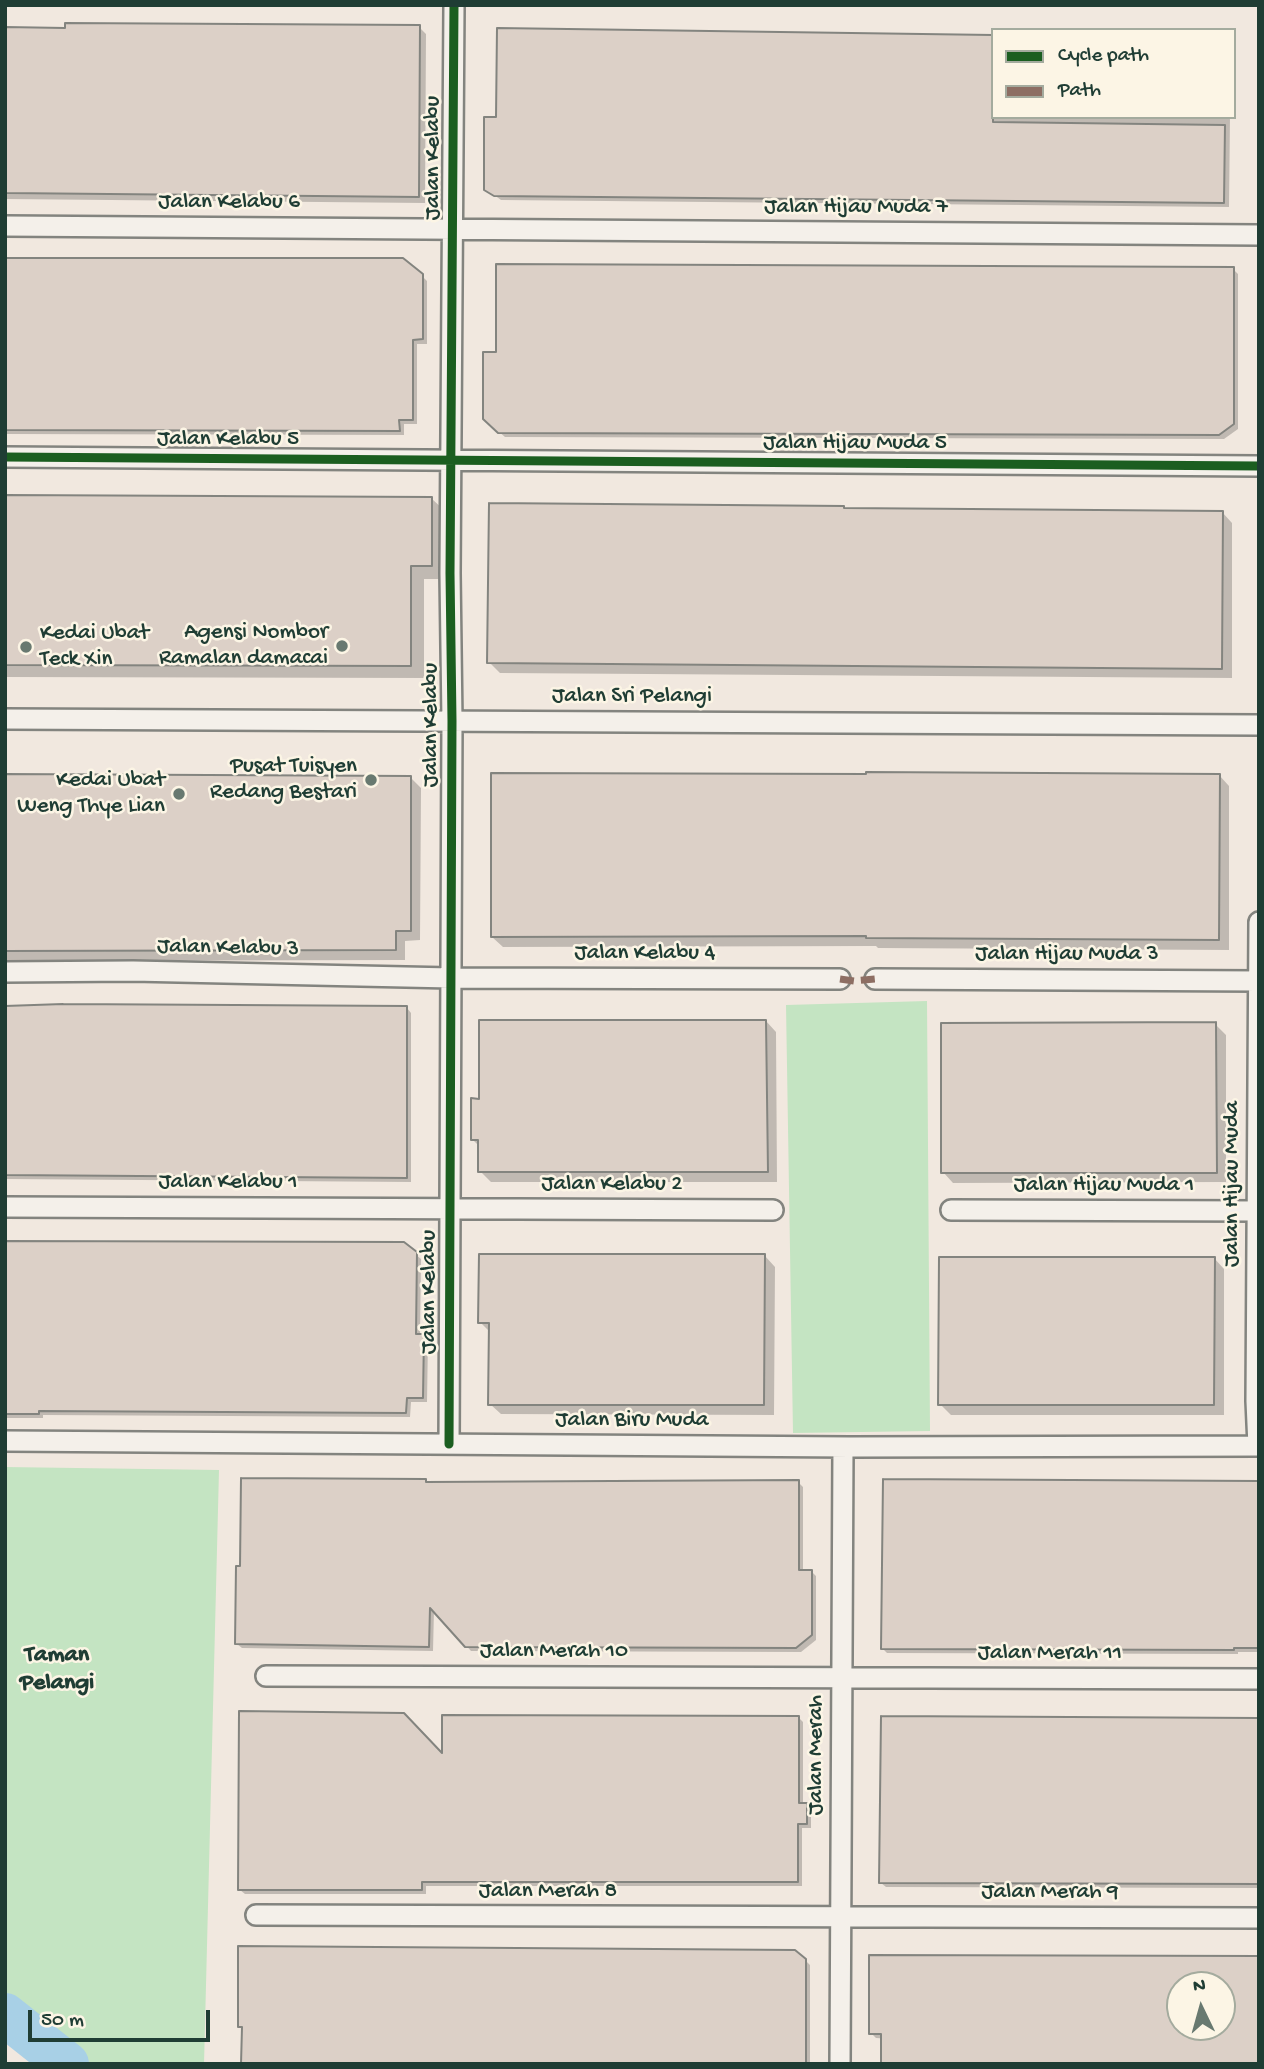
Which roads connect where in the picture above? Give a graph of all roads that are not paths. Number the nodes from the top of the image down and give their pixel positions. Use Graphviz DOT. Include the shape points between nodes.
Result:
graph roads {
  1 [pos="454,5"];
  2 [pos="5,226"];
  3 [pos="453,229"];
  4 [pos="1259,235"];
  5 [pos="5,457"];
  6 [pos="451,461"];
  7 [pos="1259,466"];
  8 [pos="5,719"];
  9 [pos="452,721"];
  10 [pos="1259,725"];
  11 [pos="1259,922"];
  12 [pos="5,972"];
  13 [pos="451,978"];
  14 [pos="840,979"];
  15 [pos="875,979"];
  16 [pos="1259,981"];
  17 [pos="5,1207"];
  18 [pos="450,1209"];
  19 [pos="773,1210"];
  20 [pos="950,1210"];
  21 [pos="1258,1211"];
  22 [pos="5,1441"];
  23 [pos="449,1444"];
  24 [pos="1258,1446"];
  25 [pos="843,1447"];
  26 [pos="265,1676"];
  27 [pos="842,1678"];
  28 [pos="1259,1679"];
  29 [pos="256,1915"];
  30 [pos="841,1917"];
  31 [pos="1259,1918"];
  32 [pos="840,2064"];
  1 -- 3 [label="street, Jalan Kelabu"];
  2 -- 3 [label="street, Jalan Kelabu 6"];
  3 -- 4 [label="street, Jalan Hijau Muda 7"];
  3 -- 6 [label="street, Jalan Kelabu"];
  5 -- 6 [label="street, Jalan Kelabu 5"];
  6 -- 7 [label="street, Jalan Hijau Muda 5"];
  6 -- 9 [label="street, Jalan Kelabu"];
  8 -- 9 [label="street, Jalan Sri Pelangi"];
  9 -- 10 [label="street, Jalan Sri Pelangi"];
  9 -- 13 [label="street, Jalan Kelabu"];
  11 -- 16 [label="street, Jalan Hijau Muda"];
  12 -- 13 [label="street, Jalan Kelabu 3"];
  13 -- 14 [label="street, Jalan Kelabu 4"];
  13 -- 18 [label="street, Jalan Kelabu"];
  15 -- 16 [label="street, Jalan Hijau Muda 3"];
  16 -- 21 [label="street, Jalan Hijau Muda"];
  17 -- 18 [label="street, Jalan Kelabu 1"];
  18 -- 19 [label="street, Jalan Kelabu 2"];
  18 -- 23 [label="street, Jalan Kelabu"];
  20 -- 21 [label="street, Jalan Hijau Muda 1"];
  21 -- 24 [label="street, Jalan Hijau Muda"];
  22 -- 23 [label="street, Jalan Biru Muda"];
  23 -- 25 [label="street, Jalan Biru Muda"];
  24 -- 25 [label="street, Jalan Biru Muda"];
  25 -- 27 [label="street, Jalan Merah"];
  26 -- 27 [label="street, Jalan Merah 10"];
  27 -- 28 [label="street, Jalan Merah 11"];
  27 -- 30 [label="street, Jalan Merah"];
  29 -- 30 [label="street, Jalan Merah 8"];
  30 -- 31 [label="street, Jalan Merah 9"];
  30 -- 32 [label="street, Jalan Merah"];
}
